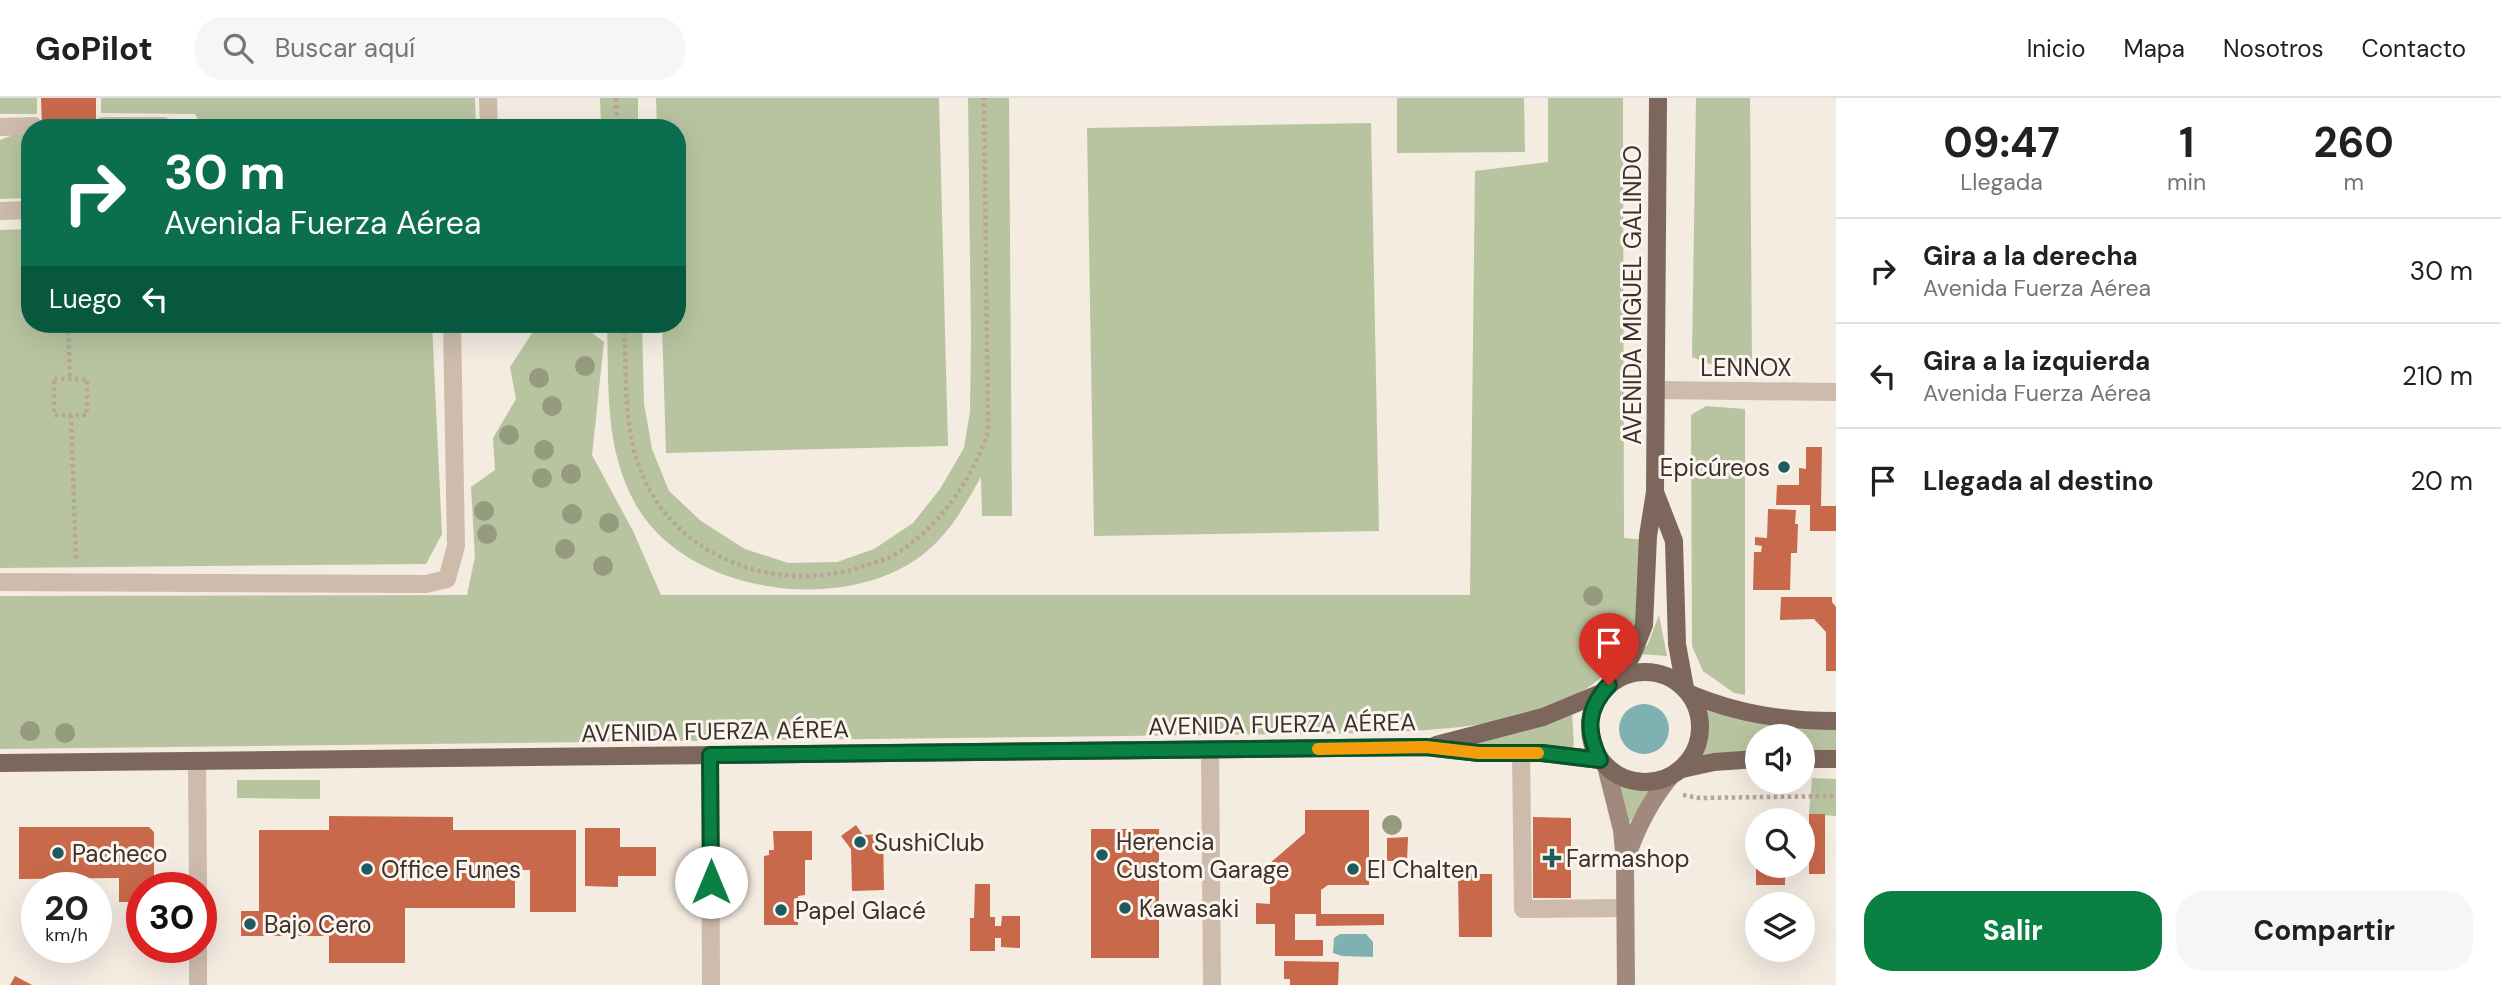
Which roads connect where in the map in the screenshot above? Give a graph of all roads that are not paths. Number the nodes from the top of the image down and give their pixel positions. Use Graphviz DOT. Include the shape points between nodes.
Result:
graph roads {
  1 [pos="488,98"];
  2 [pos="1658,98"];
  3 [pos="489,119"];
  4 [pos="21,126"];
  5 [pos="0,127"];
  6 [pos="0,211"];
  7 [pos="21,211"];
  8 [pos="452,333"];
  9 [pos="1656,390"];
  10 [pos="1836,392"];
  11 [pos="1655,492"];
  12 [pos="0,582"];
  13 [pos="1619,678"];
  14 [pos="1688,691"];
  15 [pos="1601,693"];
  16 [pos="1836,721"];
  17 [pos="1430,747"];
  18 [pos="1210,750"];
  19 [pos="1521,753"];
  20 [pos="710,755"];
  21 [pos="1815,759"];
  22 [pos="1836,759"];
  23 [pos="1745,760"];
  24 [pos="197,761"];
  25 [pos="0,763"];
  26 [pos="1603,763"];
  27 [pos="1676,773"];
  28 [pos="1625,863"];
  29 [pos="198,872"];
  30 [pos="1625,908"];
  31 [pos="198,963"];
  32 [pos="198,985"];
  33 [pos="711,985"];
  34 [pos="1212,985"];
  35 [pos="1626,985"];
  1 -- 3 [label="street"];
  2 -- 9 [label="main road, AVENIDA MIGUEL GALINDO"];
  4 -- 5 [label="street"];
  6 -- 7 [label="street"];
  8 -- 12 [label="street" via="456,546 447,579 426,584"];
  9 -- 10 [label="street, LENNOX"];
  9 -- 11 [label="main road, AVENIDA MIGUEL GALINDO"];
  11 -- 13 [label="main road, AVENIDA MIGUEL GALINDO" via="1644,625"];
  11 -- 14 [label="main road, AVENIDA MIGUEL GALINDO" via="1674,541 1677,644"];
  13 -- 14 [label="main road, AVENIDA FUERZA AÉREA" via="1654,672"];
  13 -- 15 [label="main road, AVENIDA FUERZA AÉREA"];
  14 -- 16 [label="main road, AVENIDA FUERZA AÉREA" via="1720,707 1752,715"];
  14 -- 27 [label="main road" via="1698,709 1699,741 1693,757"];
  15 -- 17 [label="main road, AVENIDA FUERZA AÉREA" via="1543,718"];
  15 -- 26 [label="main road" via="1589,727"];
  17 -- 18 [label="main road, AVENIDA FUERZA AÉREA"];
  17 -- 19 [label="main road, AVENIDA FUERZA AÉREA"];
  18 -- 20 [label="main road, AVENIDA FUERZA AÉREA"];
  18 -- 34 [label="street"];
  19 -- 26 [label="main road, AVENIDA FUERZA AÉREA"];
  19 -- 30 [label="street" via="1523,909"];
  20 -- 24 [label="main road, AVENIDA FUERZA AÉREA"];
  20 -- 33 [label="street"];
  21 -- 22 [label="main road"];
  23 -- 27 [label="main road, AVENIDA FUERZA AÉREA" via="1714,762"];
  24 -- 25 [label="main road, AVENIDA FUERZA AÉREA"];
  24 -- 29 [label="street"];
  26 -- 27 [label="main road, AVENIDA FUERZA AÉREA" via="1637,782 1654,782"];
  26 -- 28 [label="main road" via="1622,830"];
  27 -- 28 [label="main road" via="1659,790 1635,831"];
  28 -- 30 [label="main road"];
  30 -- 35 [label="main road"];
  31 -- 32 [label="street"];
}
